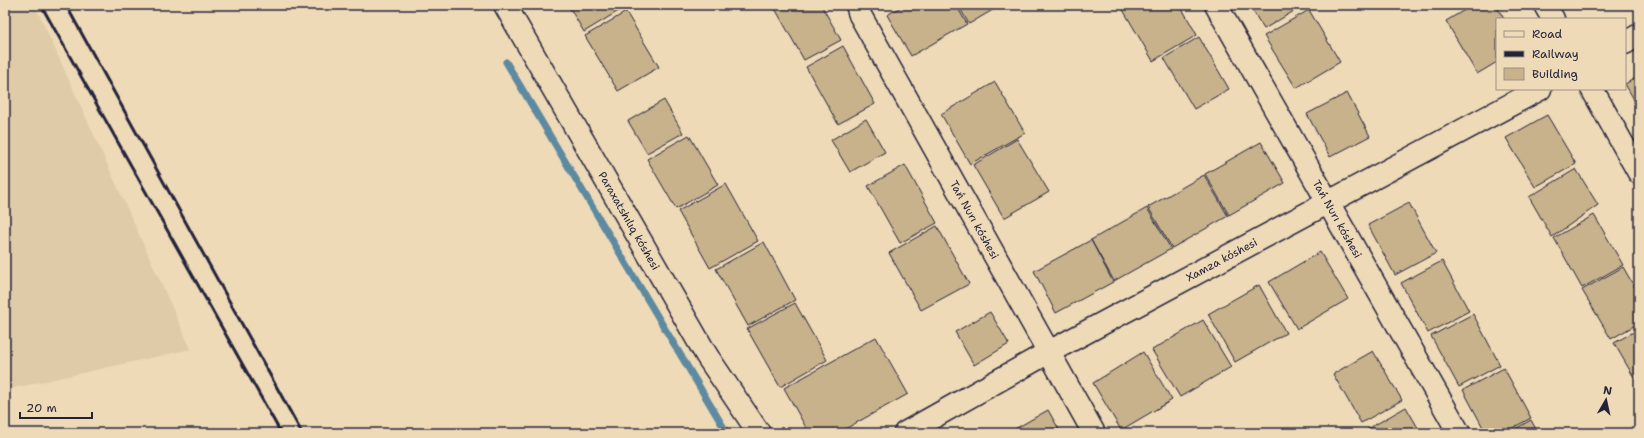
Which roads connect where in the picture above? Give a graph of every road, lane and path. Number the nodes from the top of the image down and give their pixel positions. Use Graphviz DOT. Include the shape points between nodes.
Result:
graph roads {
  1 [pos="505,5"];
  2 [pos="857,5"];
  3 [pos="1216,5"];
  4 [pos="1545,5"];
  5 [pos="1552,18"];
  6 [pos="1639,35"];
  7 [pos="1626,42"];
  8 [pos="1538,90"];
  9 [pos="1593,90"];
  10 [pos="1639,173"];
  11 [pos="1329,201"];
  12 [pos="1049,352"];
  13 [pos="759,433"];
  14 [pos="905,433"];
  15 [pos="1094,433"];
  16 [pos="1460,433"];
  1 -- 13 [label="street, Paraxatshılıq kóshesi" via="707,356"];
  2 -- 12 [label="street, Tań Nurı kóshesi" via="860,16"];
  3 -- 11 [label="street, Tań Nurı kóshesi"];
  4 -- 5 [label="street"];
  6 -- 7 [label="street"];
  8 -- 11 [label="street, Xamza kóshesi"];
  9 -- 10 [label="street"];
  11 -- 12 [label="street, Xamza kóshesi"];
  11 -- 16 [label="street, Tań Nurı kóshesi"];
  12 -- 14 [label="street, Xamza kóshesi"];
  12 -- 15 [label="street, Tań Nurı kóshesi"];
}
